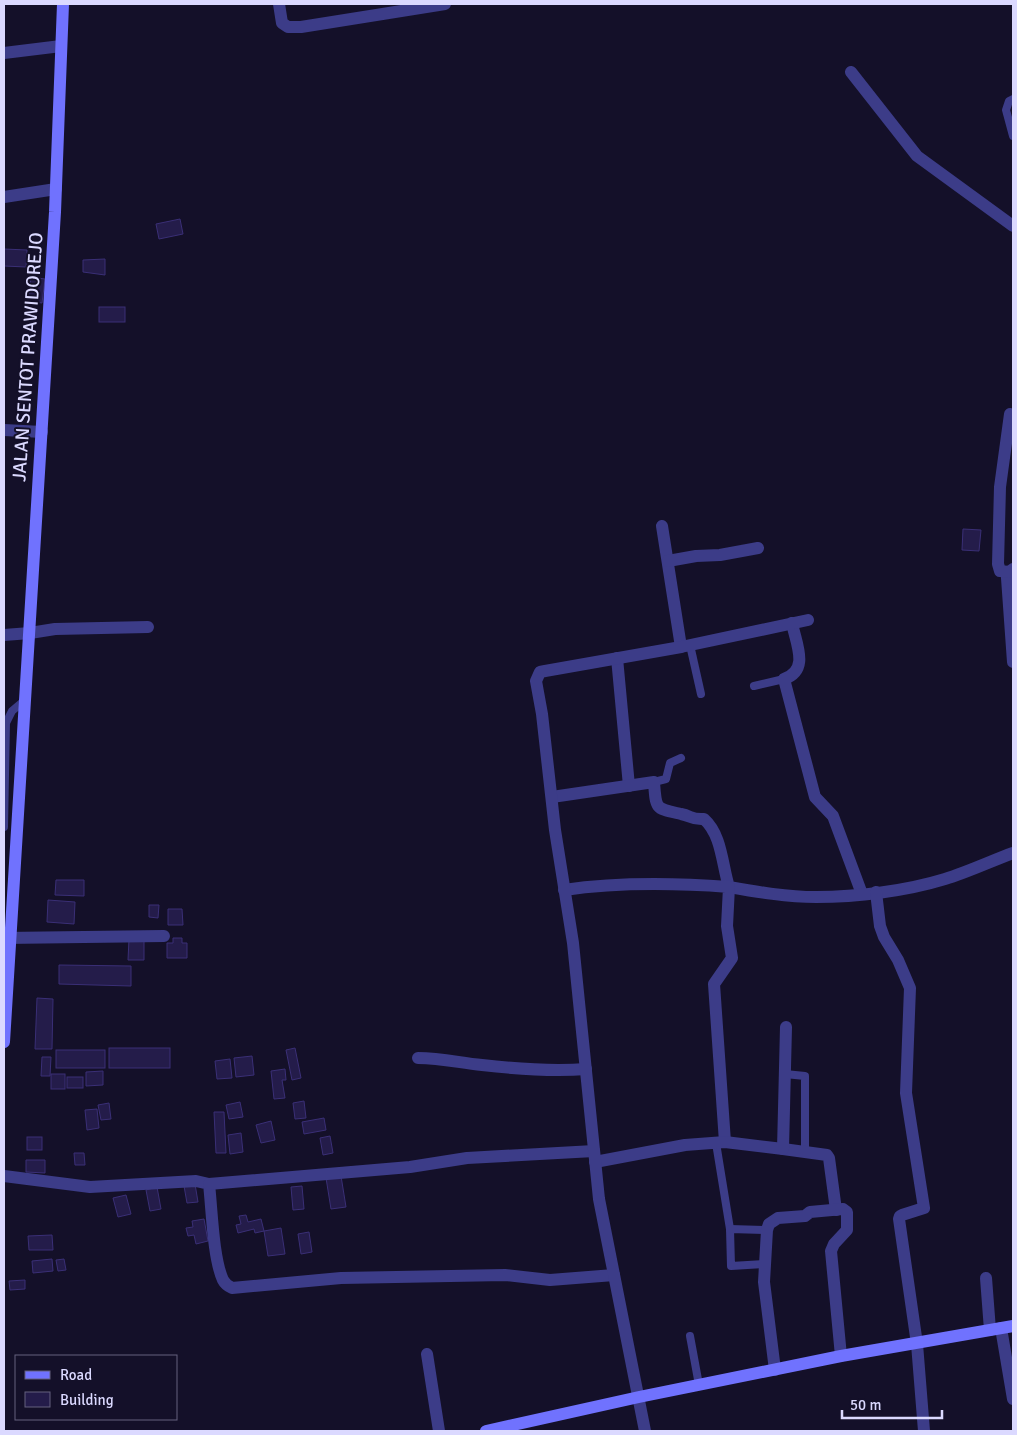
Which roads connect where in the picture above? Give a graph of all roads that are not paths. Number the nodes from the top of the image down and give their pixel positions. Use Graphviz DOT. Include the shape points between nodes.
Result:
graph roads {
  1 [pos="63,4"];
  2 [pos="279,4"];
  3 [pos="445,4"];
  4 [pos="61,46"];
  5 [pos="4,53"];
  6 [pos="852,72"];
  7 [pos="1013,99"];
  8 [pos="1013,136"];
  9 [pos="56,189"];
  10 [pos="4,197"];
  11 [pos="1013,226"];
  12 [pos="1010,414"];
  13 [pos="4,430"];
  14 [pos="42,432"];
  15 [pos="662,526"];
  16 [pos="758,548"];
  17 [pos="668,561"];
  18 [pos="1011,571"];
  19 [pos="808,620"];
  20 [pos="792,623"];
  21 [pos="148,627"];
  22 [pos="4,634"];
  23 [pos="30,634"];
  24 [pos="686,646"];
  25 [pos="617,658"];
  26 [pos="1013,662"];
  27 [pos="784,679"];
  28 [pos="754,686"];
  29 [pos="701,694"];
  30 [pos="25,700"];
  31 [pos="681,758"];
  32 [pos="654,782"];
  33 [pos="629,786"];
  34 [pos="552,797"];
  35 [pos="4,827"];
  36 [pos="1013,853"];
  37 [pos="729,887"];
  38 [pos="564,890"];
  39 [pos="876,892"];
  40 [pos="862,894"];
  41 [pos="8,901"];
  42 [pos="164,936"];
  43 [pos="7,939"];
  44 [pos="786,1027"];
  45 [pos="4,1042"];
  46 [pos="418,1058"];
  47 [pos="586,1069"];
  48 [pos="785,1074"];
  49 [pos="721,1143"];
  50 [pos="783,1149"];
  51 [pos="805,1152"];
  52 [pos="595,1156"];
  53 [pos="4,1176"];
  54 [pos="209,1184"];
  55 [pos="836,1210"];
  56 [pos="730,1229"];
  57 [pos="767,1230"];
  58 [pos="765,1264"];
  59 [pos="614,1275"];
  60 [pos="986,1278"];
  61 [pos="1002,1328"];
  62 [pos="690,1336"];
  63 [pos="917,1344"];
  64 [pos="427,1354"];
  65 [pos="841,1356"];
  66 [pos="774,1370"];
  67 [pos="699,1385"];
  68 [pos="639,1398"];
  69 [pos="1013,1399"];
  70 [pos="439,1431"];
  71 [pos="486,1431"];
  72 [pos="645,1431"];
  73 [pos="924,1431"];
  1 -- 4 [label="main road, JALAN SENTOT PRAWIDOREJO"];
  2 -- 3 [label="street" via="282,23 288,27"];
  4 -- 5 [label="street"];
  4 -- 9 [label="main road, JALAN SENTOT PRAWIDOREJO"];
  6 -- 11 [label="street" via="917,156"];
  7 -- 8 [label="lane" via="1006,110"];
  9 -- 10 [label="street"];
  9 -- 14 [label="main road, JALAN SENTOT PRAWIDOREJO"];
  12 -- 18 [label="street" via="1000,487 998,564 1000,571"];
  13 -- 14 [label="street"];
  14 -- 23 [label="main road, JALAN SENTOT PRAWIDOREJO"];
  15 -- 17 [label="street"];
  16 -- 17 [label="street"];
  17 -- 24 [label="street"];
  18 -- 26 [label="street" via="1007,578"];
  19 -- 20 [label="street"];
  20 -- 24 [label="street"];
  20 -- 27 [label="street" via="800,665 792,676"];
  21 -- 23 [label="street" via="55,629"];
  22 -- 23 [label="street"];
  23 -- 30 [label="main road, JALAN SENTOT PRAWIDOREJO"];
  24 -- 25 [label="street"];
  24 -- 29 [label="lane"];
  25 -- 33 [label="street"];
  25 -- 34 [label="street" via="540,672 538,676 536,681"];
  27 -- 28 [label="lane"];
  27 -- 40 [label="street" via="815,797 833,816"];
  30 -- 35 [label="lane" via="12,711 6,723"];
  30 -- 41 [label="main road, JALAN SENTOT PRAWIDOREJO"];
  31 -- 32 [label="lane" via="670,763 666,779"];
  32 -- 33 [label="street"];
  32 -- 37 [label="street" via="658,807 694,820 704,819 710,824"];
  33 -- 34 [label="street"];
  34 -- 38 [label="street"];
  36 -- 39 [label="street" via="945,879"];
  37 -- 38 [label="street" via="628,884"];
  37 -- 40 [label="street" via="767,894 817,897"];
  37 -- 49 [label="street" via="727,926 732,958 714,984"];
  38 -- 47 [label="street"];
  39 -- 40 [label="street"];
  39 -- 63 [label="street" via="880,926 910,988 906,1094 924,1206 923,1210 899,1218"];
  41 -- 43 [label="main road, JALAN SENTOT PRAWIDOREJO"];
  42 -- 43 [label="street"];
  43 -- 45 [label="main road, JALAN SENTOT PRAWIDOREJO"];
  44 -- 48 [label="street"];
  46 -- 47 [label="street" via="526,1069"];
  47 -- 52 [label="street"];
  48 -- 50 [label="street"];
  48 -- 51 [label="lane" via="805,1076"];
  49 -- 50 [label="street"];
  49 -- 52 [label="street"];
  49 -- 56 [label="lane"];
  50 -- 51 [label="street"];
  51 -- 55 [label="street" via="827,1154 830,1158"];
  52 -- 54 [label="street" via="467,1158 410,1167"];
  52 -- 59 [label="street" via="599,1199"];
  53 -- 54 [label="street" via="90,1187 196,1181"];
  54 -- 59 [label="street" via="217,1256 223,1280 232,1288 341,1278 495,1275 550,1280"];
  55 -- 57 [label="street" via="778,1218 769,1224"];
  55 -- 65 [label="street" via="846,1212 847,1221 847,1230 831,1251"];
  56 -- 57 [label="lane"];
  56 -- 58 [label="lane" via="732,1266"];
  57 -- 58 [label="street"];
  58 -- 66 [label="street" via="764,1282"];
  59 -- 68 [label="street"];
  60 -- 61 [label="street"];
  61 -- 63 [label="main road"];
  61 -- 69 [label="street"];
  62 -- 67 [label="lane"];
  63 -- 65 [label="main road"];
  63 -- 73 [label="street"];
  64 -- 70 [label="street"];
  65 -- 66 [label="main road"];
  66 -- 67 [label="main road"];
  67 -- 68 [label="main road"];
  68 -- 71 [label="main road"];
  68 -- 72 [label="street"];
}
